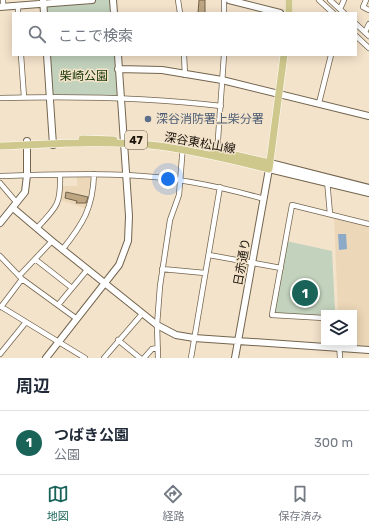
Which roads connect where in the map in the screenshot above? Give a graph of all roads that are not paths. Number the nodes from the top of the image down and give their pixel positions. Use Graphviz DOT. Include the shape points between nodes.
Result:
graph roads {
  1 [pos="92,0"];
  2 [pos="113,0"];
  3 [pos="178,0"];
  4 [pos="224,0"];
  5 [pos="229,0"];
  6 [pos="289,0"];
  7 [pos="320,0"];
  8 [pos="330,0"];
  9 [pos="344,0"];
  10 [pos="366,0"];
  11 [pos="44,2"];
  12 [pos="2,4"];
  13 [pos="18,6"];
  14 [pos="340,9"];
  15 [pos="369,10"];
  16 [pos="18,12"];
  17 [pos="114,12"];
  18 [pos="180,12"];
  19 [pos="224,12"];
  20 [pos="276,12"];
  21 [pos="289,12"];
  22 [pos="332,12"];
  23 [pos="343,12"];
  24 [pos="369,24"];
  25 [pos="357,25"];
  26 [pos="365,32"];
  27 [pos="369,36"];
  28 [pos="357,37"];
  29 [pos="369,48"];
  30 [pos="21,56"];
  31 [pos="48,56"];
  32 [pos="118,56"];
  33 [pos="184,56"];
  34 [pos="224,56"];
  35 [pos="284,56"];
  36 [pos="331,56"];
  37 [pos="118,69"];
  38 [pos="185,75"];
  39 [pos="222,80"];
  40 [pos="280,94"];
  41 [pos="24,97"];
  42 [pos="50,97"];
  43 [pos="121,97"];
  44 [pos="0,98"];
  45 [pos="319,103"];
  46 [pos="220,106"];
  47 [pos="369,116"];
  48 [pos="0,141"];
  49 [pos="53,142"];
  50 [pos="124,142"];
  51 [pos="27,143"];
  52 [pos="0,146"];
  53 [pos="182,147"];
  54 [pos="216,153"];
  55 [pos="270,166"];
  56 [pos="94,174"];
  57 [pos="27,175"];
  58 [pos="60,175"];
  59 [pos="126,175"];
  60 [pos="0,176"];
  61 [pos="181,180"];
  62 [pos="327,180"];
  63 [pos="0,183"];
  64 [pos="220,187"];
  65 [pos="369,188"];
  66 [pos="369,193"];
  67 [pos="264,199"];
  68 [pos="15,206"];
  69 [pos="330,214"];
  70 [pos="0,223"];
  71 [pos="369,224"];
  72 [pos="37,228"];
  73 [pos="52,241"];
  74 [pos="62,250"];
  75 [pos="209,255"];
  76 [pos="0,256"];
  77 [pos="35,259"];
  78 [pos="252,263"];
  79 [pos="280,268"];
  80 [pos="162,269"];
  81 [pos="87,270"];
  82 [pos="205,273"];
  83 [pos="21,278"];
  84 [pos="105,284"];
  85 [pos="72,288"];
  86 [pos="58,305"];
  87 [pos="1,307"];
  88 [pos="142,314"];
  89 [pos="321,318"];
  90 [pos="77,319"];
  91 [pos="26,322"];
  92 [pos="157,325"];
  93 [pos="194,338"];
  94 [pos="118,340"];
  95 [pos="238,341"];
  96 [pos="58,342"];
  97 [pos="321,344"];
  98 [pos="339,346"];
  99 [pos="345,346"];
  100 [pos="158,348"];
  101 [pos="369,350"];
  102 [pos="1,352"];
  103 [pos="46,358"];
  104 [pos="85,358"];
  105 [pos="104,358"];
  106 [pos="140,358"];
  107 [pos="144,358"];
  108 [pos="158,358"];
  109 [pos="191,358"];
  110 [pos="235,358"];
  111 [pos="340,358"];
  1 -- 11 [label="street"];
  2 -- 17 [label="street"];
  3 -- 18 [label="street"];
  4 -- 19 [label="street"];
  5 -- 20 [label="street"];
  6 -- 21 [label="main road"];
  7 -- 22 [label="street"];
  8 -- 14 [label="street"];
  9 -- 14 [label="street"];
  10 -- 15 [label="street" via="362,7"];
  11 -- 13 [label="street"];
  12 -- 13 [label="street"];
  13 -- 16 [label="street"];
  14 -- 23 [label="street"];
  24 -- 26 [label="street"];
  25 -- 26 [label="street"];
  26 -- 27 [label="street"];
  28 -- 29 [label="street"];
  30 -- 41 [label="street"];
  31 -- 42 [label="street"];
  32 -- 37 [label="street"];
  33 -- 38 [label="street"];
  34 -- 39 [label="street"];
  35 -- 40 [label="main road"];
  36 -- 45 [label="street"];
  37 -- 38 [label="street" via="146,69"];
  37 -- 43 [label="street"];
  38 -- 39 [label="street"];
  39 -- 40 [label="street"];
  39 -- 46 [label="street"];
  40 -- 45 [label="street"];
  40 -- 55 [label="main road"];
  41 -- 42 [label="street"];
  41 -- 44 [label="street"];
  42 -- 43 [label="street"];
  42 -- 49 [label="street"];
  43 -- 46 [label="street"];
  43 -- 50 [label="street"];
  45 -- 47 [label="street"];
  46 -- 54 [label="street"];
  48 -- 51 [label="main road, 深谷東松山線 / 47"];
  49 -- 50 [label="main road, 深谷東松山線 / 47"];
  49 -- 51 [label="main road, 深谷東松山線 / 47"];
  50 -- 53 [label="main road, 深谷東松山線 / 47"];
  50 -- 59 [label="street"];
  51 -- 52 [label="main road, 深谷東松山線 / 47"];
  51 -- 57 [label="street"];
  53 -- 54 [label="main road, 深谷東松山線 / 47"];
  53 -- 61 [label="street"];
  54 -- 55 [label="main road, 深谷東松山線 / 47"];
  55 -- 62 [label="street"];
  55 -- 67 [label="street, 日赤通り"];
  56 -- 58 [label="street"];
  56 -- 59 [label="street"];
  56 -- 74 [label="street" via="92,202 79,228"];
  57 -- 58 [label="street"];
  57 -- 60 [label="street"];
  57 -- 68 [label="street" via="24,192"];
  58 -- 72 [label="street" via="58,203"];
  59 -- 61 [label="street"];
  59 -- 84 [label="street" via="128,242 119,265"];
  61 -- 64 [label="street"];
  61 -- 80 [label="street" via="179,195 168,227"];
  62 -- 65 [label="street"];
  62 -- 66 [label="street"];
  62 -- 69 [label="street"];
  63 -- 68 [label="street"];
  64 -- 67 [label="street"];
  64 -- 75 [label="street"];
  67 -- 78 [label="street, 日赤通り"];
  68 -- 70 [label="street"];
  68 -- 72 [label="street"];
  69 -- 71 [label="street"];
  69 -- 79 [label="street" via="292,206"];
  72 -- 73 [label="street"];
  73 -- 74 [label="street"];
  73 -- 77 [label="street"];
  74 -- 81 [label="street"];
  75 -- 78 [label="street"];
  75 -- 82 [label="street"];
  76 -- 83 [label="street"];
  77 -- 83 [label="street"];
  77 -- 85 [label="street"];
  78 -- 79 [label="street"];
  78 -- 95 [label="street, 日赤通り"];
  79 -- 89 [label="street" via="272,315"];
  80 -- 82 [label="street"];
  80 -- 92 [label="street"];
  81 -- 84 [label="street"];
  81 -- 85 [label="street"];
  82 -- 93 [label="street"];
  83 -- 86 [label="street"];
  83 -- 87 [label="street"];
  84 -- 88 [label="street"];
  84 -- 90 [label="street"];
  85 -- 86 [label="street"];
  86 -- 90 [label="street"];
  87 -- 91 [label="street"];
  88 -- 92 [label="street"];
  88 -- 94 [label="street"];
  90 -- 96 [label="street"];
  91 -- 96 [label="street"];
  91 -- 102 [label="street"];
  92 -- 93 [label="street" via="176,335"];
  92 -- 100 [label="street"];
  93 -- 95 [label="street"];
  93 -- 109 [label="street"];
  94 -- 105 [label="street"];
  94 -- 106 [label="street"];
  95 -- 97 [label="street"];
  95 -- 110 [label="street, 日赤通り"];
  96 -- 103 [label="street"];
  96 -- 104 [label="street"];
  98 -- 111 [label="street"];
  99 -- 101 [label="street"];
  100 -- 107 [label="street" via="152,349"];
  100 -- 108 [label="street"];
}
